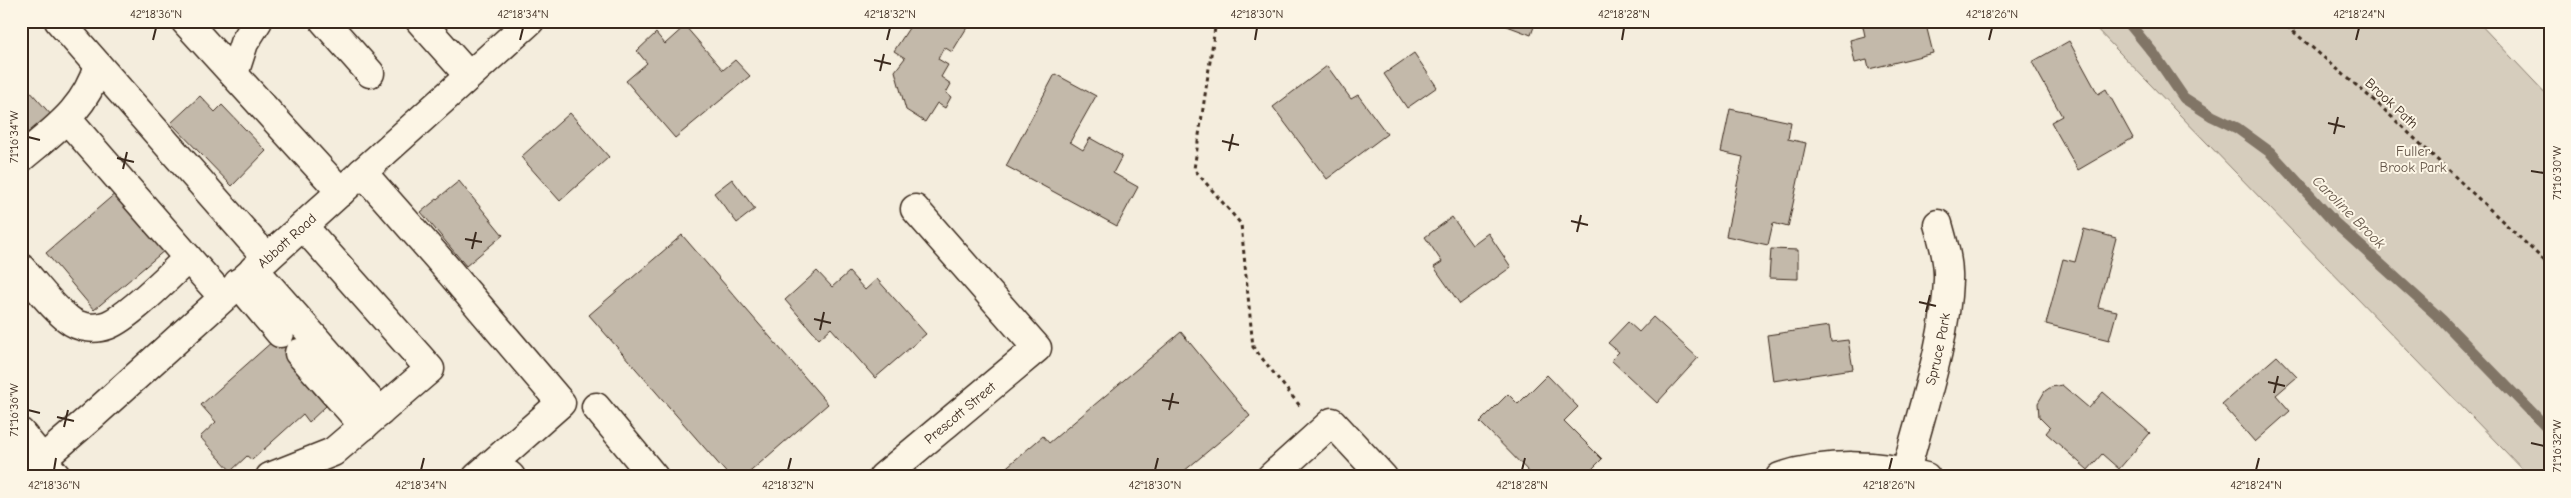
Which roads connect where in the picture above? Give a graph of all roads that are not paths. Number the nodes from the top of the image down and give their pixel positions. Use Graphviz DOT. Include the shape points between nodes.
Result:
graph roads {
  1 [pos="59,21"];
  2 [pos="185,21"];
  3 [pos="258,21"];
  4 [pos="324,21"];
  5 [pos="420,21"];
  6 [pos="530,21"];
  7 [pos="98,66"];
  8 [pos="370,73"];
  9 [pos="234,74"];
  10 [pos="469,76"];
  11 [pos="67,120"];
  12 [pos="21,158"];
  13 [pos="362,172"];
  14 [pos="341,192"];
  15 [pos="915,209"];
  16 [pos="1938,224"];
  17 [pos="303,226"];
  18 [pos="188,258"];
  19 [pos="21,268"];
  20 [pos="246,277"];
  21 [pos="280,333"];
  22 [pos="299,353"];
  23 [pos="596,407"];
  24 [pos="362,428"];
  25 [pos="21,433"];
  26 [pos="50,468"];
  27 [pos="1916,474"];
  28 [pos="22,477"];
  29 [pos="270,477"];
  30 [pos="477,477"];
  31 [pos="654,477"];
  32 [pos="883,477"];
  33 [pos="1271,477"];
  34 [pos="1383,477"];
  35 [pos="1780,477"];
  1 -- 7 [label="street"];
  2 -- 9 [label="street"];
  3 -- 9 [label="street" via="244,43"];
  4 -- 8 [label="street"];
  5 -- 10 [label="street"];
  6 -- 10 [label="street, Abbott Road"];
  7 -- 11 [label="street" via="84,100"];
  7 -- 20 [label="street"];
  9 -- 14 [label="street"];
  10 -- 13 [label="street, Abbott Road"];
  11 -- 12 [label="street"];
  11 -- 18 [label="street"];
  13 -- 14 [label="street, Abbott Road"];
  13 -- 30 [label="street" via="561,403"];
  14 -- 17 [label="street, Abbott Road"];
  15 -- 32 [label="street, Prescott Street" via="1037,348"];
  16 -- 27 [label="street, Spruce Park" via="1948,271 1946,308"];
  17 -- 20 [label="street, Abbott Road"];
  17 -- 24 [label="street" via="430,369"];
  18 -- 19 [label="street" via="121,318 96,328 69,320"];
  18 -- 20 [label="street"];
  20 -- 21 [label="street"];
  20 -- 24 [label="street"];
  20 -- 26 [label="street, Abbott Road"];
  22 -- 24 [label="street"];
  23 -- 31 [label="street"];
  24 -- 29 [label="street" via="319,459"];
  25 -- 26 [label="street"];
  26 -- 28 [label="street, Abbott Road"];
  27 -- 35 [label="street" via="1833,467"];
  33 -- 34 [label="street" via="1332,422"];
}
